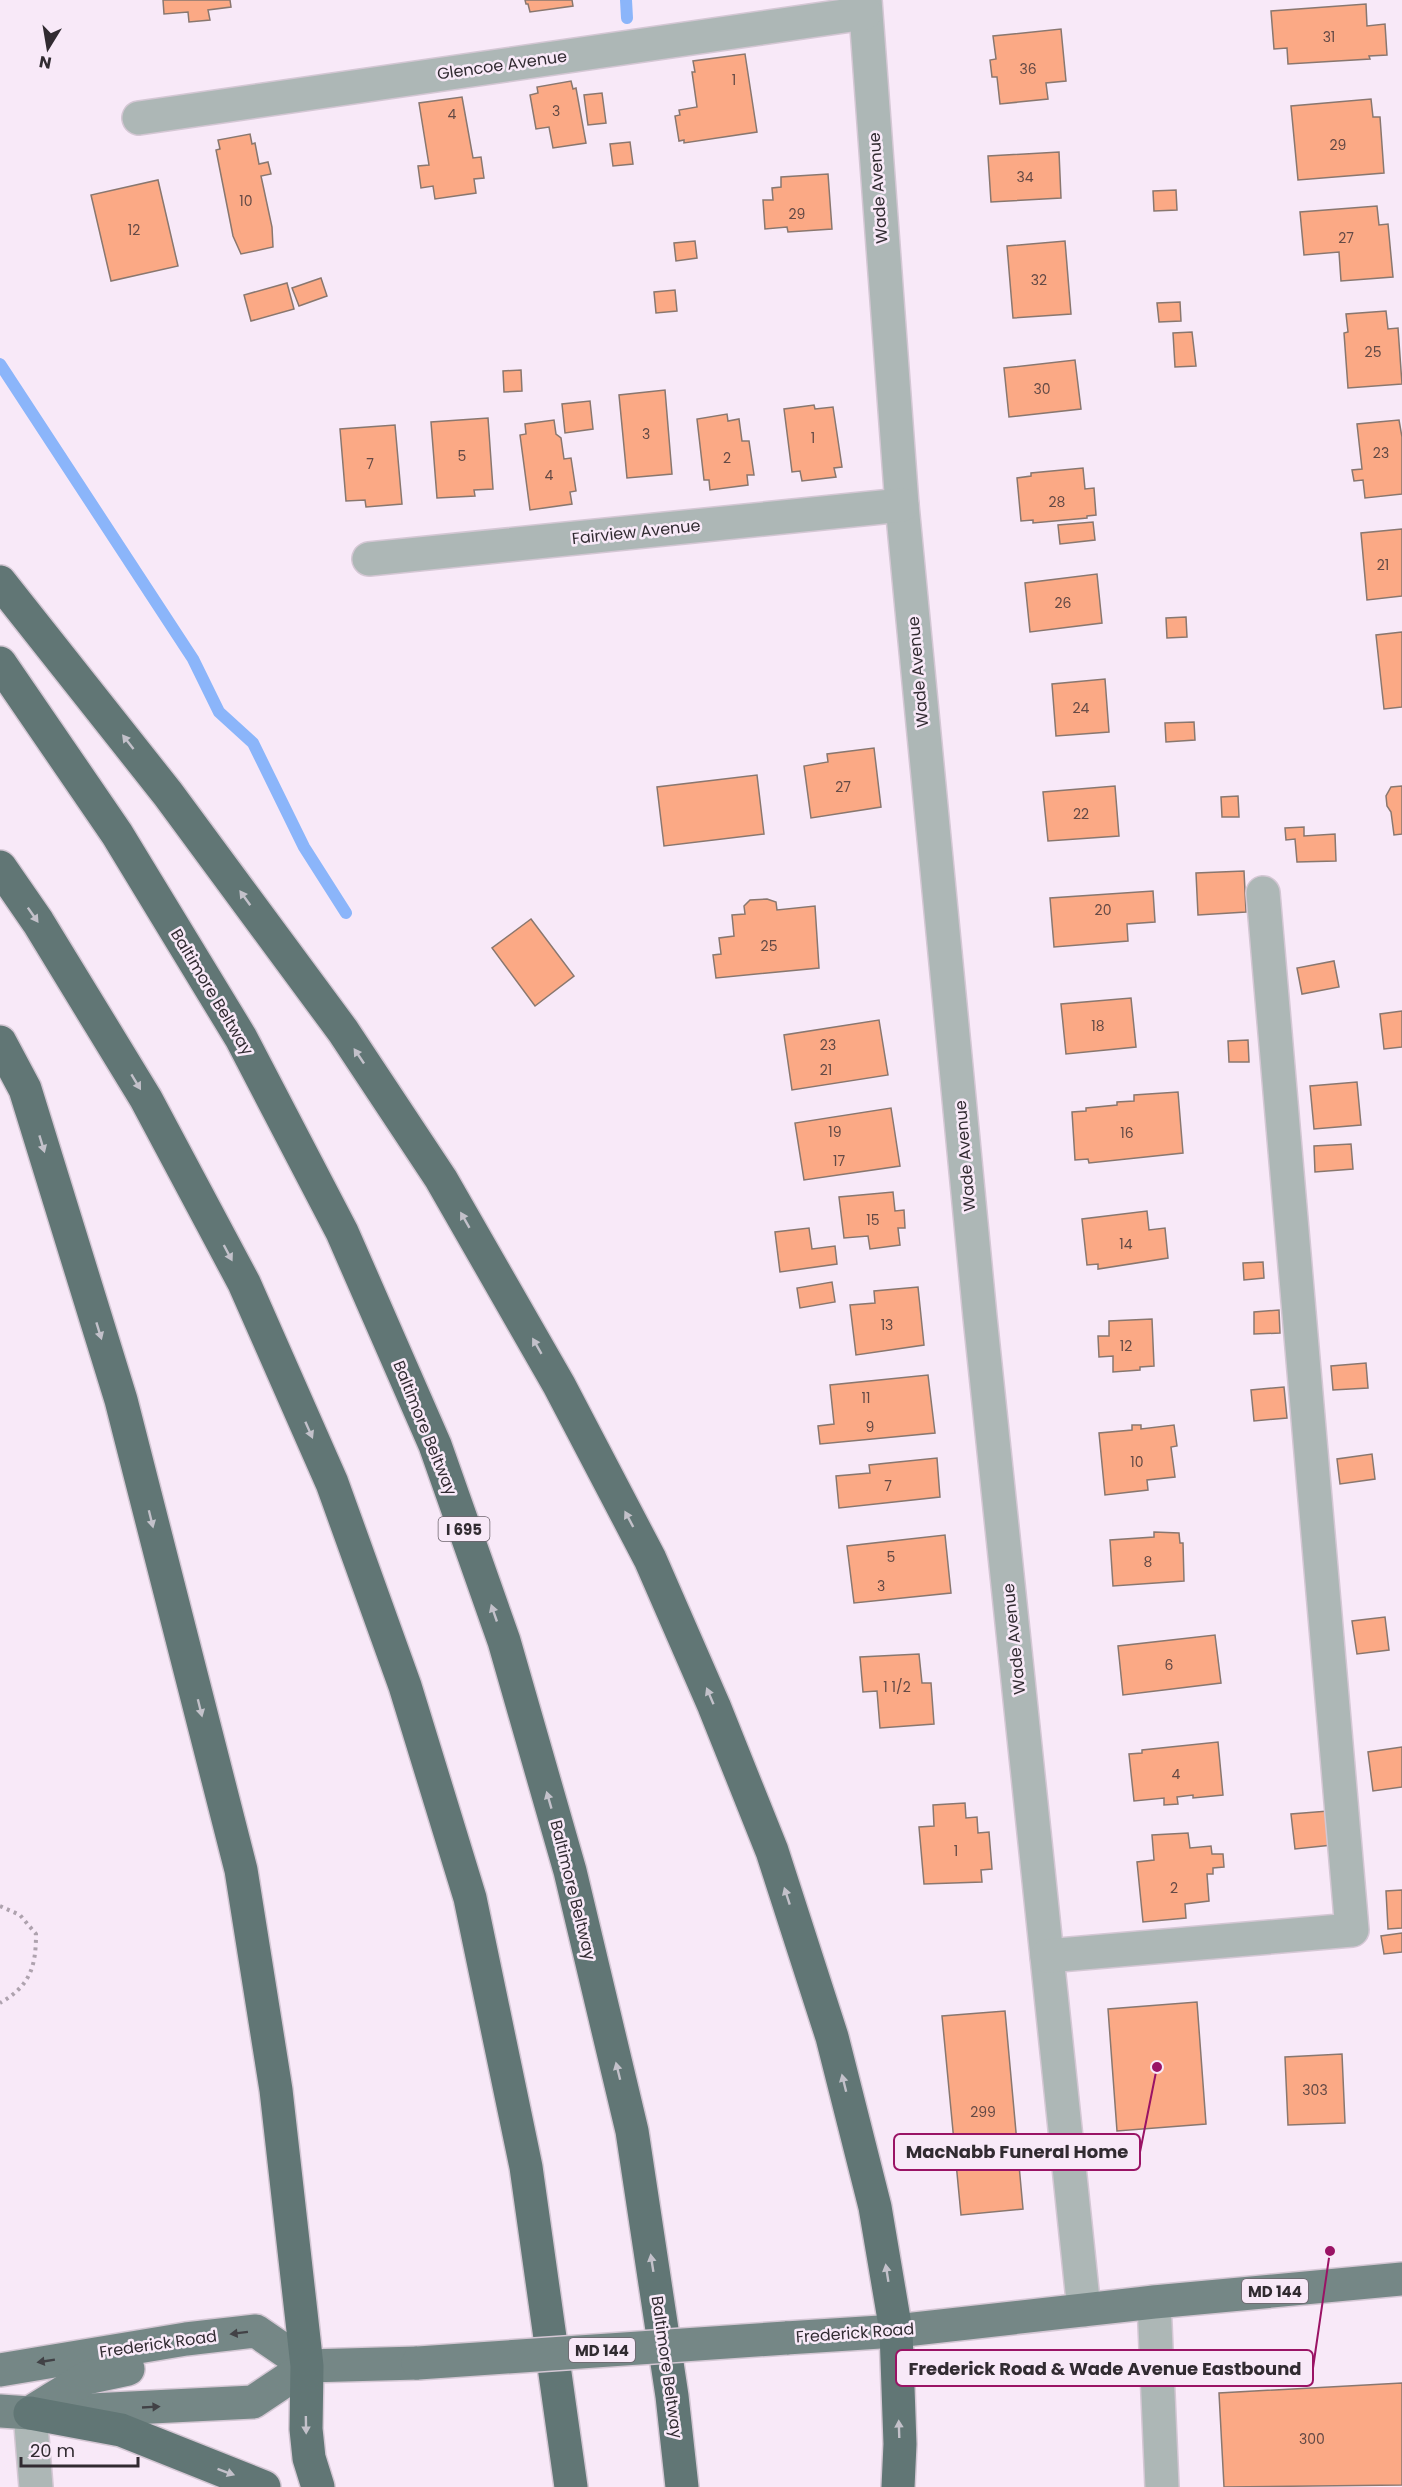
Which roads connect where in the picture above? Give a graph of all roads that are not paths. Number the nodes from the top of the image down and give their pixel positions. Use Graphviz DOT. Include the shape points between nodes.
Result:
graph roads {
  1 [pos="865,6"];
  2 [pos="139,118"];
  3 [pos="902,505"];
  4 [pos="369,559"];
  5 [pos="0,582"];
  6 [pos="0,663"];
  7 [pos="0,867"];
  8 [pos="1263,893"];
  9 [pos="0,1042"];
  10 [pos="1047,1956"];
  11 [pos="1402,2279"];
  12 [pos="1154,2302"];
  13 [pos="1084,2310"];
  14 [pos="896,2331"];
  15 [pos="186,2339"];
  16 [pos="307,2366"];
  17 [pos="0,2370"];
  18 [pos="15,2412"];
  19 [pos="36,2487"];
  20 [pos="264,2487"];
  21 [pos="318,2487"];
  22 [pos="572,2487"];
  23 [pos="682,2487"];
  24 [pos="898,2487"];
  25 [pos="1162,2487"];
  1 -- 2 [label="street, Glencoe Avenue"];
  1 -- 3 [label="street, Wade Avenue"];
  3 -- 4 [label="street, Fairview Avenue"];
  3 -- 10 [label="street, Wade Avenue"];
  14 -- 5 [label="highway, one-way" via="872,2195 832,2037 779,1873 714,1706 645,1549 559,1385 441,1179 342,1031 168,794"];
  23 -- 6 [label="highway, Baltimore Beltway / I 695, one-way" via="672,2396 629,2120 570,1870 504,1641 435,1445 342,1232 241,1038 117,834"];
  7 -- 22 [label="highway, one-way" via="146,1099 244,1283 332,1483 397,1663 470,1898 526,2167"];
  8 -- 10 [label="street" via="1352,1930"];
  9 -- 16 [label="highway, one-way" via="25,1089 121,1400 241,1870 276,2090"];
  10 -- 13 [label="street, Wade Avenue"];
  11 -- 12 [label="main road, Frederick Road / MD 144"];
  12 -- 13 [label="main road, Frederick Road / MD 144"];
  12 -- 25 [label="street"];
  13 -- 14 [label="main road, Frederick Road / MD 144"];
  14 -- 16 [label="main road, Frederick Road / MD 144, bridge" via="418,2363"];
  24 -- 14 [label="highway, one-way"];
  16 -- 15 [label="main road, Frederick Road, one-way" via="256,2331"];
  15 -- 17 [label="main road, Frederick Road, one-way"];
  15 -- 18 [label="main road" via="145,2366 86,2378"];
  18 -- 16 [label="main road, one-way" via="253,2402"];
  16 -- 21 [label="highway, one-way" via="307,2438"];
  18 -- 19 [label="street"];
  18 -- 20 [label="highway, one-way" via="122,2430"];
}
